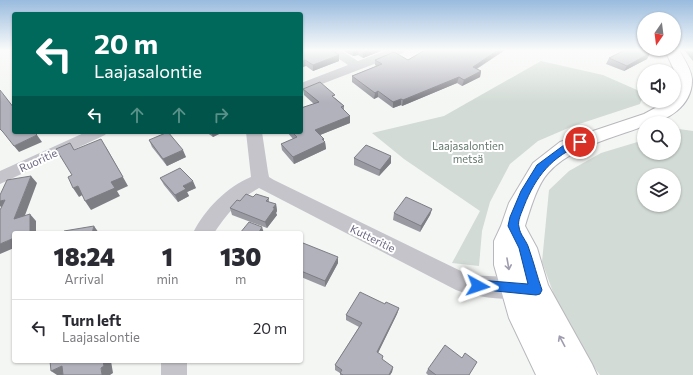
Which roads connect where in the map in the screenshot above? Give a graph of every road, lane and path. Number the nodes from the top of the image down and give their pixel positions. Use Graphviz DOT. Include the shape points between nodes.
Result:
graph roads {
  1 [pos="353,68"];
  2 [pos="681,68"];
  3 [pos="688,80"];
  4 [pos="303,87"];
  5 [pos="95,134"];
  6 [pos="254,134"];
  7 [pos="0,178"];
  8 [pos="261,180"];
  9 [pos="204,231"];
  10 [pos="525,289"];
  11 [pos="174,363"];
  12 [pos="174,375"];
  13 [pos="553,375"];
  14 [pos="581,375"];
  1 -- 4 [label="street"];
  2 -- 3 [label="main road"];
  3 -- 10 [label="main road" via="675,105 669,109 567,147 540,168 520,203 506,241 507,265"];
  5 -- 7 [label="street, Ruoritie"];
  6 -- 8 [label="street"];
  8 -- 9 [label="street" via="235,194"];
  8 -- 10 [label="street, Kutteritie" via="278,191 462,282 478,286"];
  10 -- 13 [label="main road" via="523,318"];
  14 -- 10 [label="main road, one-way"];
  11 -- 12 [label="street"];
}
